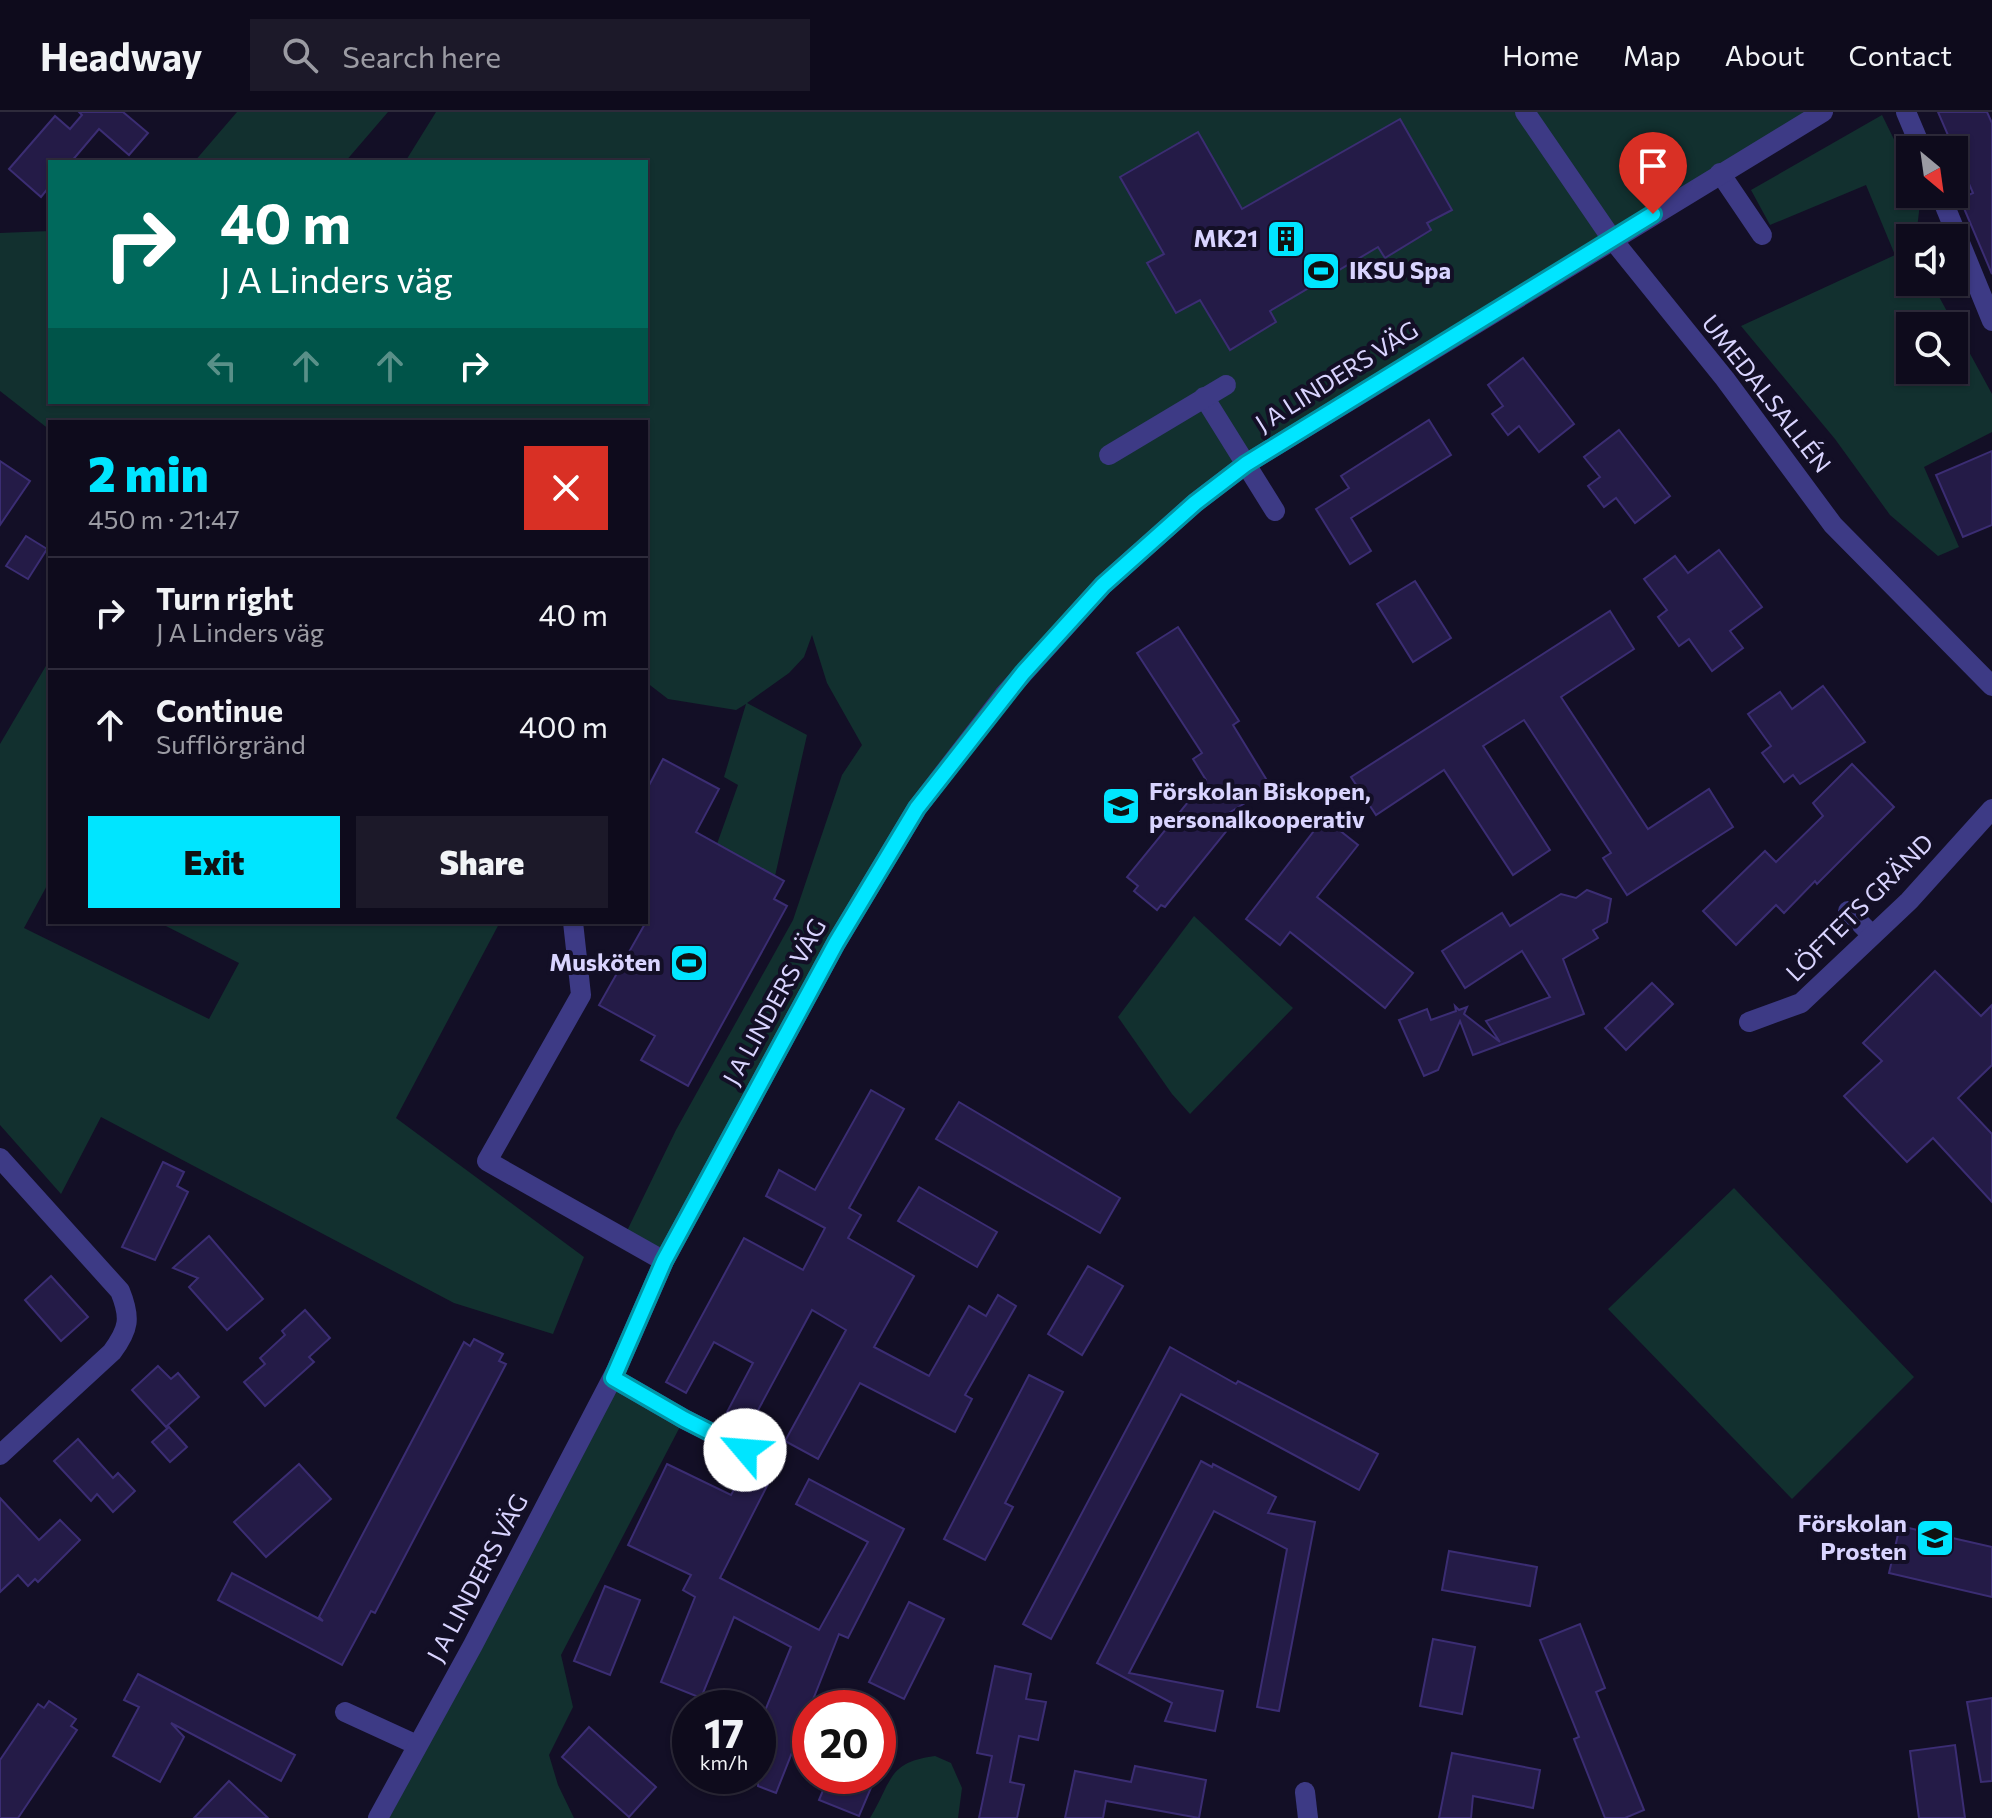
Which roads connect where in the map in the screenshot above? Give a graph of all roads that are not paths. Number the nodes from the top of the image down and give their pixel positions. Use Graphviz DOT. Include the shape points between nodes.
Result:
graph roads {
  1 [pos="1525,112"];
  2 [pos="1823,112"];
  3 [pos="1906,112"];
  4 [pos="1916,136"];
  5 [pos="1720,173"];
  6 [pos="1946,208"];
  7 [pos="1762,235"];
  8 [pos="1612,239"];
  9 [pos="1992,321"];
  10 [pos="1226,385"];
  11 [pos="1204,397"];
  12 [pos="1109,455"];
  13 [pos="1246,464"];
  14 [pos="1275,511"];
  15 [pos="1992,686"];
  16 [pos="1992,809"];
  17 [pos="1848,911"];
  18 [pos="573,924"];
  19 [pos="1872,935"];
  20 [pos="1749,1022"];
  21 [pos="0,1158"];
  22 [pos="664,1261"];
  23 [pos="613,1378"];
  24 [pos="745,1450"];
  25 [pos="0,1455"];
  26 [pos="345,1712"];
  27 [pos="417,1745"];
  28 [pos="1305,1792"];
  29 [pos="378,1818"];
  30 [pos="1308,1818"];
  1 -- 8 [label="street, UMEDALSALLÉN"];
  2 -- 5 [label="street, J A LINDERS VÄG"];
  3 -- 4 [label="street"];
  5 -- 7 [label="street"];
  5 -- 8 [label="street, J A LINDERS VÄG"];
  6 -- 9 [label="street"];
  8 -- 13 [label="street, J A LINDERS VÄG"];
  8 -- 15 [label="street, UMEDALSALLÉN" via="1833,525"];
  10 -- 11 [label="street"];
  11 -- 12 [label="street"];
  11 -- 13 [label="street"];
  13 -- 14 [label="street"];
  13 -- 22 [label="street, J A LINDERS VÄG" via="1103,585 1004,695 917,808 836,943"];
  16 -- 19 [label="street, LÖFTETS GRÄND"];
  17 -- 19 [label="street"];
  18 -- 22 [label="street" via="581,995 487,1161"];
  19 -- 20 [label="street, LÖFTETS GRÄND" via="1801,1003"];
  21 -- 25 [label="street" via="120,1291 128,1321 112,1352"];
  22 -- 23 [label="street, J A LINDERS VÄG"];
  23 -- 24 [label="street"];
  23 -- 27 [label="street, J A LINDERS VÄG"];
  26 -- 27 [label="street"];
  27 -- 29 [label="street, J A LINDERS VÄG"];
  28 -- 30 [label="street"];
}
